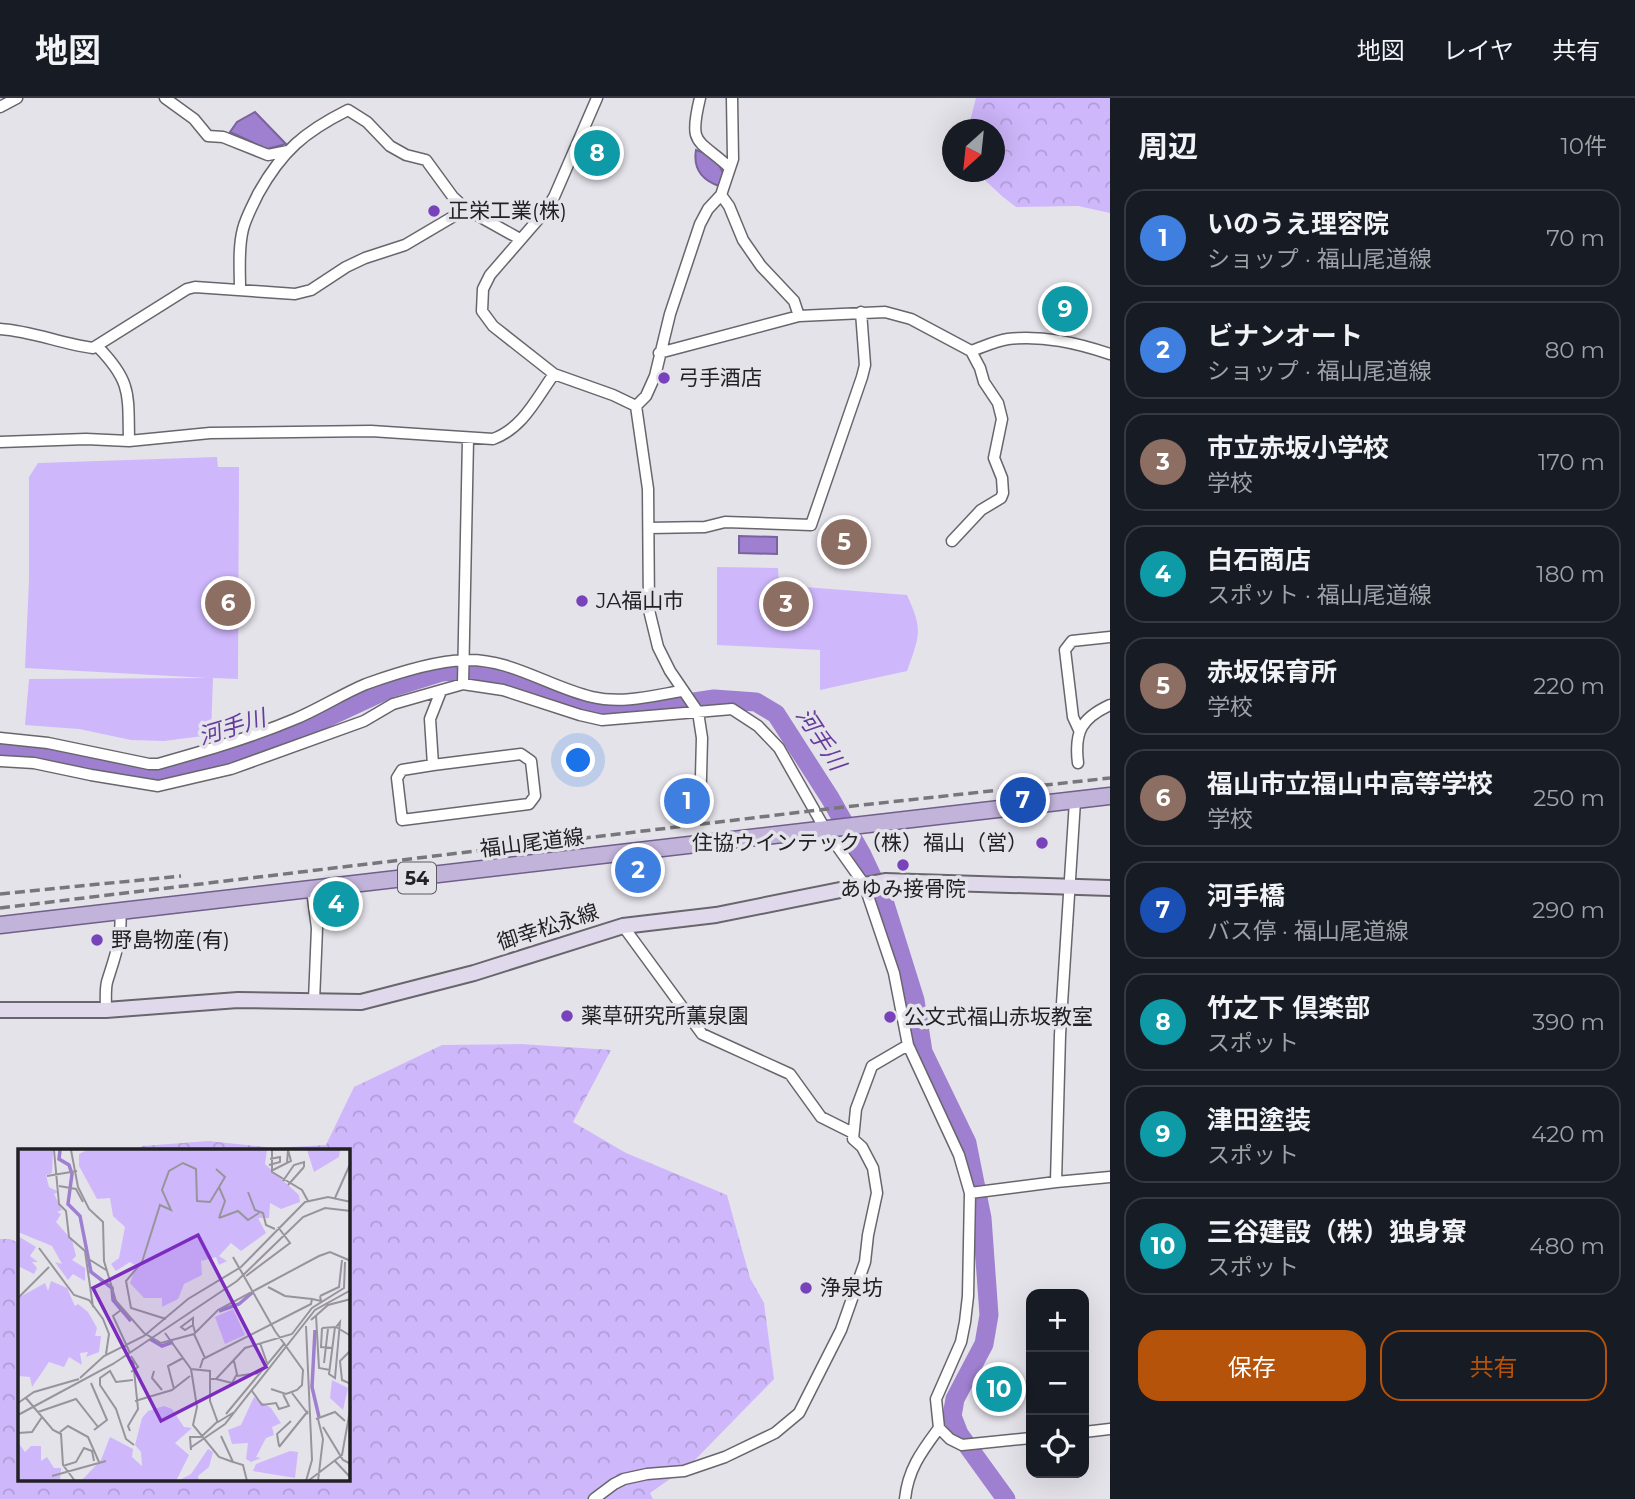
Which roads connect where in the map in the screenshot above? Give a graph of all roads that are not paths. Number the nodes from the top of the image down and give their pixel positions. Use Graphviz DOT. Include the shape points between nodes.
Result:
graph roads {
  1 [pos="17,98"];
  2 [pos="165,98"];
  3 [pos="597,98"];
  4 [pos="700,98"];
  5 [pos="732,98"];
  6 [pos="0,107"];
  7 [pos="288,150"];
  8 [pos="730,168"];
  9 [pos="721,195"];
  10 [pos="466,209"];
  11 [pos="520,239"];
  12 [pos="240,289"];
  13 [pos="861,312"];
  14 [pos="799,316"];
  15 [pos="0,329"];
  16 [pos="98,347"];
  17 [pos="971,351"];
  18 [pos="659,353"];
  19 [pos="1110,354"];
  20 [pos="554,374"];
  21 [pos="636,406"];
  22 [pos="468,439"];
  23 [pos="129,441"];
  24 [pos="0,442"];
  25 [pos="649,528"];
  26 [pos="952,541"];
  27 [pos="1110,637"];
  28 [pos="462,662"];
  29 [pos="463,682"];
  30 [pos="441,691"];
  31 [pos="683,693"];
  32 [pos="1110,705"];
  33 [pos="697,711"];
  34 [pos="1079,730"];
  35 [pos="0,738"];
  36 [pos="0,761"];
  37 [pos="1078,763"];
  38 [pos="433,765"];
  39 [pos="1110,796"];
  40 [pos="1075,800"];
  41 [pos="700,815"];
  42 [pos="829,828"];
  43 [pos="871,883"];
  44 [pos="1070,888"];
  45 [pos="1110,888"];
  46 [pos="312,891"];
  47 [pos="120,912"];
  48 [pos="0,925"];
  49 [pos="623,926"];
  50 [pos="314,1001"];
  51 [pos="0,1010"];
  52 [pos="106,1010"];
  53 [pos="908,1045"];
  54 [pos="853,1133"];
  55 [pos="1110,1177"];
  56 [pos="1056,1182"];
  57 [pos="972,1192"];
  58 [pos="939,1428"];
  59 [pos="1110,1429"];
  60 [pos="1089,1431"];
  61 [pos="1026,1439"];
  62 [pos="594,1499"];
  63 [pos="905,1499"];
  1 -- 6 [label="street"];
  2 -- 7 [label="street" via="208,136 223,137 268,155"];
  3 -- 11 [label="street" via="554,197"];
  4 -- 8 [label="street" via="695,120 699,144"];
  5 -- 8 [label="street"];
  7 -- 10 [label="street" via="320,124 348,110 390,146 426,160"];
  7 -- 12 [label="street" via="274,167 243,228"];
  8 -- 9 [label="street"];
  9 -- 14 [label="street" via="743,240 794,300"];
  9 -- 18 [label="street" via="700,224"];
  10 -- 11 [label="street"];
  10 -- 12 [label="street" via="405,245 346,267 311,290 295,295"];
  11 -- 20 [label="street" via="482,289 482,311"];
  12 -- 16 [label="street" via="187,289"];
  13 -- 14 [label="street"];
  13 -- 17 [label="street" via="911,319"];
  13 -- 25 [label="street" via="865,365 811,525 725,522"];
  14 -- 18 [label="street"];
  15 -- 16 [label="street"];
  16 -- 23 [label="street" via="117,366 125,383"];
  17 -- 19 [label="street" via="1007,340 1052,339"];
  17 -- 26 [label="street" via="1002,419 994,458 1003,493"];
  18 -- 21 [label="street" via="646,396"];
  20 -- 21 [label="street"];
  20 -- 22 [label="street" via="508,434"];
  21 -- 25 [label="street"];
  22 -- 23 [label="street" via="358,431 210,433"];
  22 -- 28 [label="street"];
  23 -- 24 [label="street"];
  25 -- 31 [label="street" via="649,610 658,647"];
  27 -- 34 [label="street" via="1072,641 1065,650 1073,717"];
  28 -- 29 [label="street"];
  28 -- 31 [label="street" via="478,660 528,672 607,700"];
  28 -- 35 [label="street" via="366,685 296,719 158,764"];
  29 -- 30 [label="street"];
  29 -- 33 [label="street" via="602,720"];
  30 -- 36 [label="street" via="393,704 364,721 231,769 158,786"];
  30 -- 38 [label="street" via="429,719"];
  31 -- 33 [label="street"];
  32 -- 34 [label="street" via="1092,713"];
  33 -- 41 [label="street" via="702,738"];
  33 -- 42 [label="street" via="732,709 758,726 779,748"];
  34 -- 37 [label="street"];
  38 -- 38 [label="street" via="521,754 531,761 536,796 529,804 402,820 397,778 402,770"];
  39 -- 40 [label="main road, 福山尾道線 / 54"];
  40 -- 42 [label="main road, 福山尾道線 / 54"];
  40 -- 44 [label="street"];
  42 -- 43 [label="street"];
  42 -- 46 [label="main road, 福山尾道線 / 54"];
  43 -- 44 [label="main road, 御幸松永線"];
  43 -- 49 [label="main road, 御幸松永線" via="716,915"];
  43 -- 53 [label="street"];
  44 -- 45 [label="main road, 御幸松永線"];
  44 -- 56 [label="street"];
  46 -- 47 [label="main road, 福山尾道線 / 54"];
  46 -- 50 [label="street" via="317,928"];
  47 -- 48 [label="main road, 福山尾道線 / 54"];
  47 -- 52 [label="street"];
  49 -- 50 [label="main road, 御幸松永線" via="389,996 361,1002"];
  49 -- 54 [label="street" via="702,1034 790,1074 821,1117"];
  50 -- 52 [label="main road, 御幸松永線" via="238,1000"];
  51 -- 52 [label="main road, 御幸松永線"];
  53 -- 54 [label="street" via="872,1066 856,1109"];
  53 -- 57 [label="street"];
  54 -- 62 [label="street" via="873,1168 877,1193 865,1262 841,1329 799,1413 775,1433 725,1457 684,1471 624,1479"];
  55 -- 56 [label="street"];
  56 -- 57 [label="street"];
  57 -- 58 [label="street" via="965,1322 936,1399"];
  58 -- 61 [label="street" via="961,1445"];
  58 -- 63 [label="street" via="915,1462"];
  59 -- 60 [label="street"];
}
